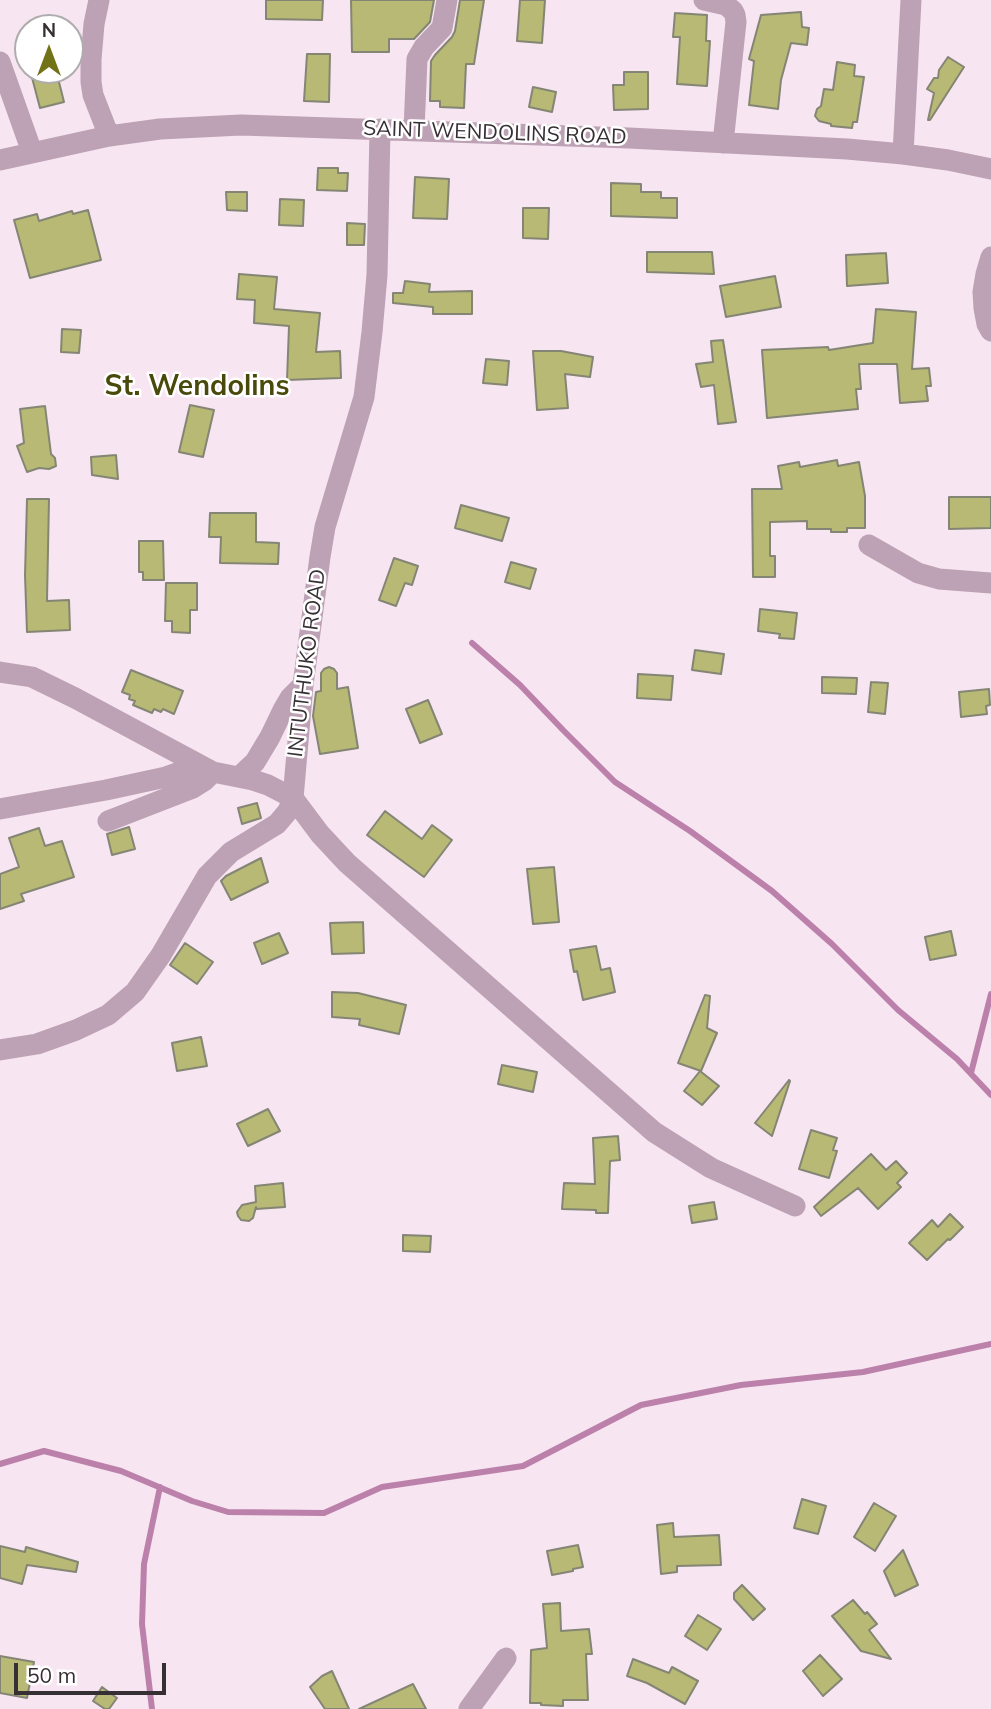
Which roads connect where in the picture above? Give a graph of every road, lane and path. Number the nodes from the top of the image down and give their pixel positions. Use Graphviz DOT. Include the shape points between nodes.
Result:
graph roads {
  1 [pos="99,0"];
  2 [pos="447,0"];
  3 [pos="705,0"];
  4 [pos="911,0"];
  5 [pos="0,62"];
  6 [pos="380,129"];
  7 [pos="414,130"];
  8 [pos="109,136"];
  9 [pos="723,143"];
  10 [pos="32,152"];
  11 [pos="904,154"];
  12 [pos="0,160"];
  13 [pos="991,169"];
  14 [pos="991,257"];
  15 [pos="991,331"];
  16 [pos="869,545"];
  17 [pos="991,583"];
  18 [pos="0,672"];
  19 [pos="303,685"];
  20 [pos="207,768"];
  21 [pos="239,777"];
  22 [pos="293,798"];
  23 [pos="0,808"];
  24 [pos="108,821"];
  25 [pos="0,1050"];
  26 [pos="794,1206"];
  27 [pos="506,1658"];
  28 [pos="469,1709"];
  1 -- 8 [label="street" via="91,82"];
  2 -- 7 [label="street" via="442,28 417,60"];
  3 -- 9 [label="street" via="726,5 736,22"];
  4 -- 11 [label="street"];
  5 -- 10 [label="street"];
  6 -- 7 [label="street, SAINT WENDOLINS ROAD"];
  6 -- 8 [label="street, SAINT WENDOLINS ROAD" via="241,125"];
  6 -- 19 [label="street, INTUTHUKO ROAD" via="376,286 364,397 323,537"];
  7 -- 9 [label="street, SAINT WENDOLINS ROAD"];
  8 -- 10 [label="street, SAINT WENDOLINS ROAD"];
  9 -- 11 [label="street, SAINT WENDOLINS ROAD"];
  10 -- 12 [label="street, SAINT WENDOLINS ROAD"];
  11 -- 13 [label="street, SAINT WENDOLINS ROAD"];
  14 -- 15 [label="street" via="983,292"];
  16 -- 17 [label="street" via="918,573"];
  18 -- 20 [label="street" via="32,677"];
  19 -- 21 [label="street" via="290,698 255,762"];
  19 -- 22 [label="street, INTUTHUKO ROAD"];
  20 -- 21 [label="street"];
  20 -- 23 [label="street"];
  20 -- 24 [label="street" via="204,781 193,788"];
  21 -- 22 [label="street"];
  22 -- 25 [label="street, INTUTHUKO ROAD" via="277,824 231,852 206,876 135,992 108,1015 76,1030 37,1044"];
  22 -- 26 [label="street" via="346,863 654,1132 711,1168"];
  27 -- 28 [label="street"];
}
